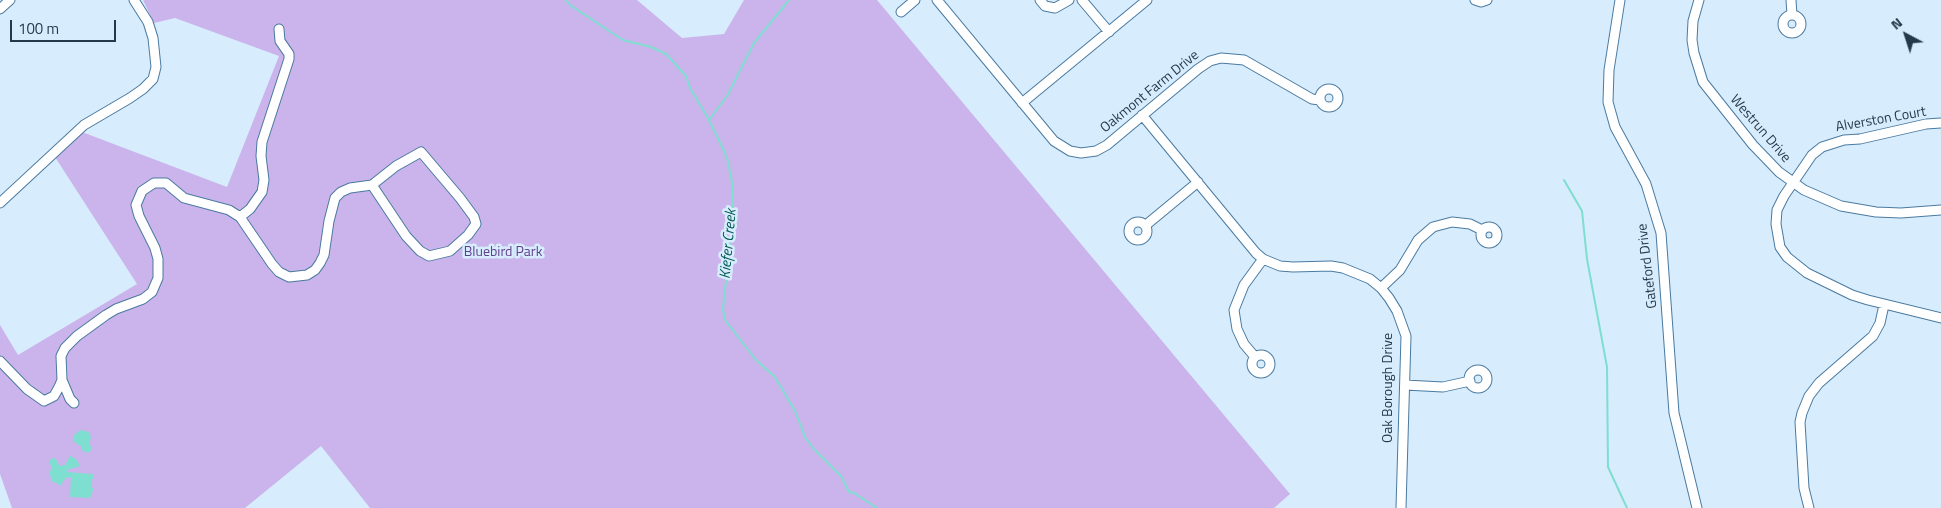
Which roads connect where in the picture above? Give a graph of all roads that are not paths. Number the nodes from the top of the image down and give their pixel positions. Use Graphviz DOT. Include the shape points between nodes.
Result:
graph roads {
  1 [pos="10,0"];
  2 [pos="134,0"];
  3 [pos="916,0"];
  4 [pos="937,0"];
  5 [pos="1040,0"];
  6 [pos="1068,0"];
  7 [pos="1082,0"];
  8 [pos="1147,0"];
  9 [pos="1476,0"];
  10 [pos="1487,0"];
  11 [pos="1620,0"];
  12 [pos="1699,0"];
  13 [pos="1791,0"];
  14 [pos="0,9"];
  15 [pos="901,12"];
  16 [pos="1792,15"];
  17 [pos="279,29"];
  18 [pos="1109,32"];
  19 [pos="1320,100"];
  20 [pos="1022,103"];
  21 [pos="1142,115"];
  22 [pos="1941,123"];
  23 [pos="1198,182"];
  24 [pos="1793,183"];
  25 [pos="372,185"];
  26 [pos="0,203"];
  27 [pos="1941,210"];
  28 [pos="240,217"];
  29 [pos="1146,225"];
  30 [pos="1482,230"];
  31 [pos="1263,259"];
  32 [pos="1381,288"];
  33 [pos="1884,306"];
  34 [pos="1941,318"];
  35 [pos="1255,356"];
  36 [pos="0,361"];
  37 [pos="62,380"];
  38 [pos="1470,381"];
  39 [pos="1405,385"];
  40 [pos="74,403"];
  41 [pos="1401,508"];
  42 [pos="1696,508"];
  43 [pos="1809,508"];
  1 -- 14 [label="street"];
  2 -- 26 [label="street" via="148,22 153,38 156,67 153,79 130,98 84,125"];
  3 -- 15 [label="street"];
  4 -- 20 [label="street, Oakmont Farm Drive"];
  5 -- 6 [label="street" via="1045,6 1055,8"];
  7 -- 18 [label="street"];
  8 -- 18 [label="street"];
  9 -- 10 [label="street"];
  11 -- 42 [label="street, Gateford Drive" via="1609,70 1608,102 1615,127 1646,184 1661,234 1674,413"];
  12 -- 24 [label="street, Westrun Drive" via="1692,40 1703,82 1753,145"];
  13 -- 16 [label="street"];
  17 -- 28 [label="street" via="280,40 289,59 262,142 262,192"];
  18 -- 20 [label="street"];
  19 -- 21 [label="street, Oakmont Farm Drive" via="1312,99 1244,60 1222,58 1198,69"];
  20 -- 21 [label="street, Oakmont Farm Drive" via="1054,141 1070,151 1081,153 1107,145"];
  21 -- 23 [label="street"];
  22 -- 24 [label="street, Alverston Court" via="1860,140 1844,140 1822,147 1812,155"];
  23 -- 29 [label="street"];
  23 -- 31 [label="street"];
  24 -- 27 [label="street, Westrun Drive" via="1834,203 1858,210 1901,213"];
  24 -- 33 [label="street, Alverston Court" via="1777,210 1780,247 1787,257 1827,283"];
  25 -- 25 [label="street" via="406,236 429,256 450,251 476,224 460,198 421,152"];
  25 -- 28 [label="street" via="350,188 335,198 324,255 315,270 307,275 289,277 279,272"];
  28 -- 37 [label="street" via="228,210 184,198 166,183 154,183 142,191 136,205 155,248 158,278 152,292 143,299 116,308 62,351"];
  30 -- 32 [label="street" via="1458,222 1433,227 1418,240 1400,270"];
  31 -- 32 [label="street, Oak Borough Drive" via="1280,266 1343,268"];
  31 -- 35 [label="street" via="1244,285 1234,310 1237,329"];
  32 -- 39 [label="street, Oak Borough Drive" via="1397,311 1406,336"];
  33 -- 34 [label="street, Alverston Court"];
  33 -- 43 [label="street" via="1873,336 1818,383 1802,413 1804,488"];
  36 -- 37 [label="street" via="44,401 54,396"];
  37 -- 40 [label="street"];
  38 -- 39 [label="street" via="1443,387"];
  39 -- 41 [label="street, Oak Borough Drive"];
}
